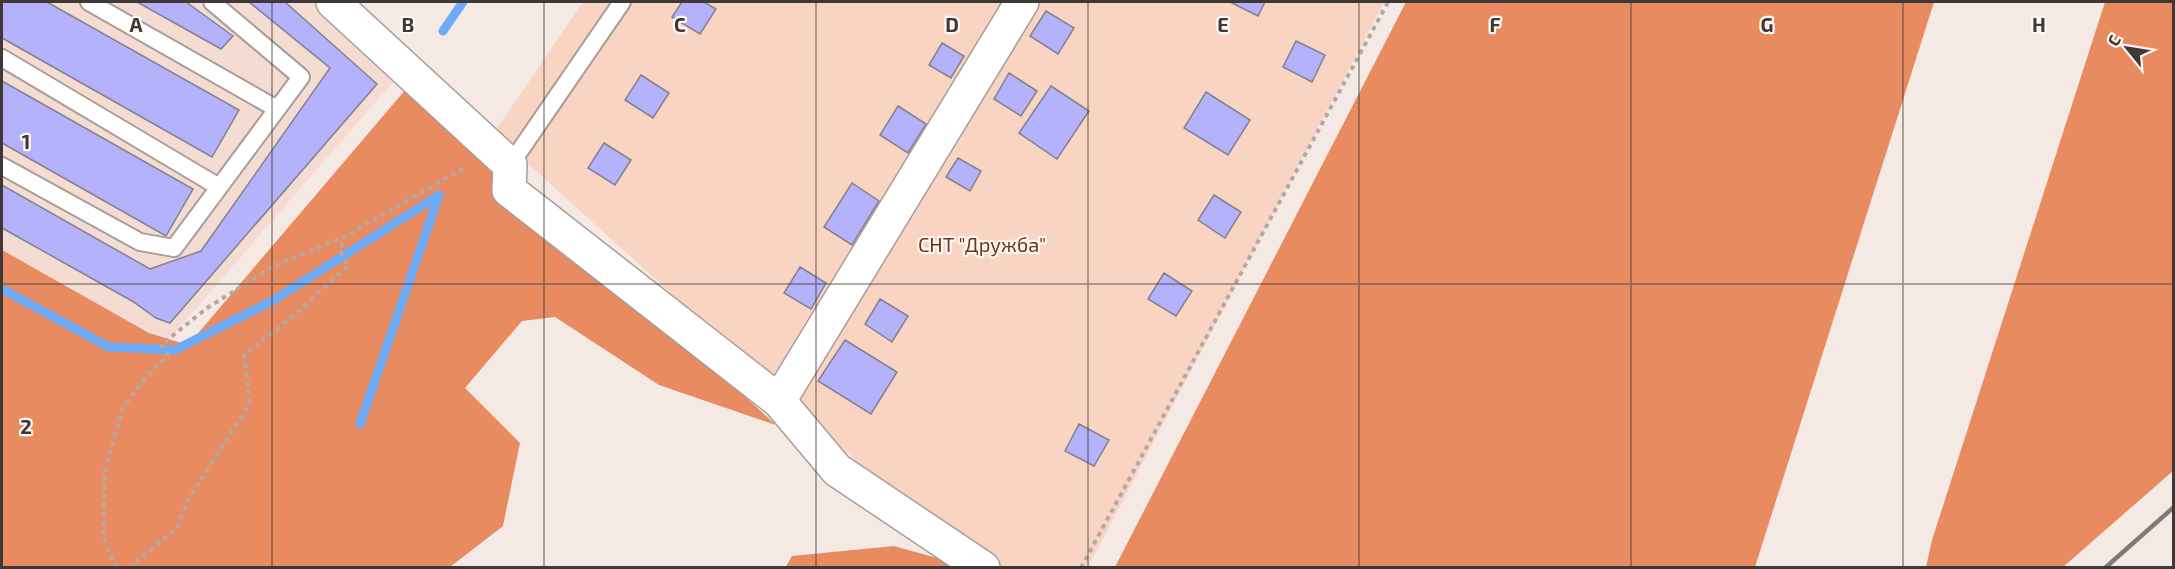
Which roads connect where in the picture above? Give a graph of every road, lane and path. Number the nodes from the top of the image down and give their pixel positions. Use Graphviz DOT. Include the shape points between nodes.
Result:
graph roads {
  1 [pos="89,2"];
  2 [pos="212,2"];
  3 [pos="333,2"];
  4 [pos="621,2"];
  5 [pos="1022,2"];
  6 [pos="1388,2"];
  7 [pos="2,58"];
  8 [pos="277,109"];
  9 [pos="502,158"];
  10 [pos="2,166"];
  11 [pos="219,187"];
  12 [pos="346,236"];
  13 [pos="779,400"];
  14 [pos="116,567"];
  15 [pos="129,567"];
  16 [pos="983,567"];
  17 [pos="1081,567"];
  1 -- 8 [label="lane"];
  2 -- 8 [label="lane" via="301,76"];
  3 -- 9 [label="street"];
  4 -- 9 [label="lane"];
  5 -- 13 [label="street"];
  6 -- 17 [label="path"];
  7 -- 11 [label="lane"];
  8 -- 11 [label="lane"];
  9 -- 12 [label="path"];
  9 -- 13 [label="street" via="509,190"];
  10 -- 11 [label="lane" via="140,242 174,248"];
  12 -- 14 [label="path" via="274,266 207,308 161,345 168,355 123,407 105,470 103,536"];
  12 -- 15 [label="path" via="340,250 348,266 244,355 250,403 190,497 177,528"];
  13 -- 16 [label="street" via="837,470"];
}
